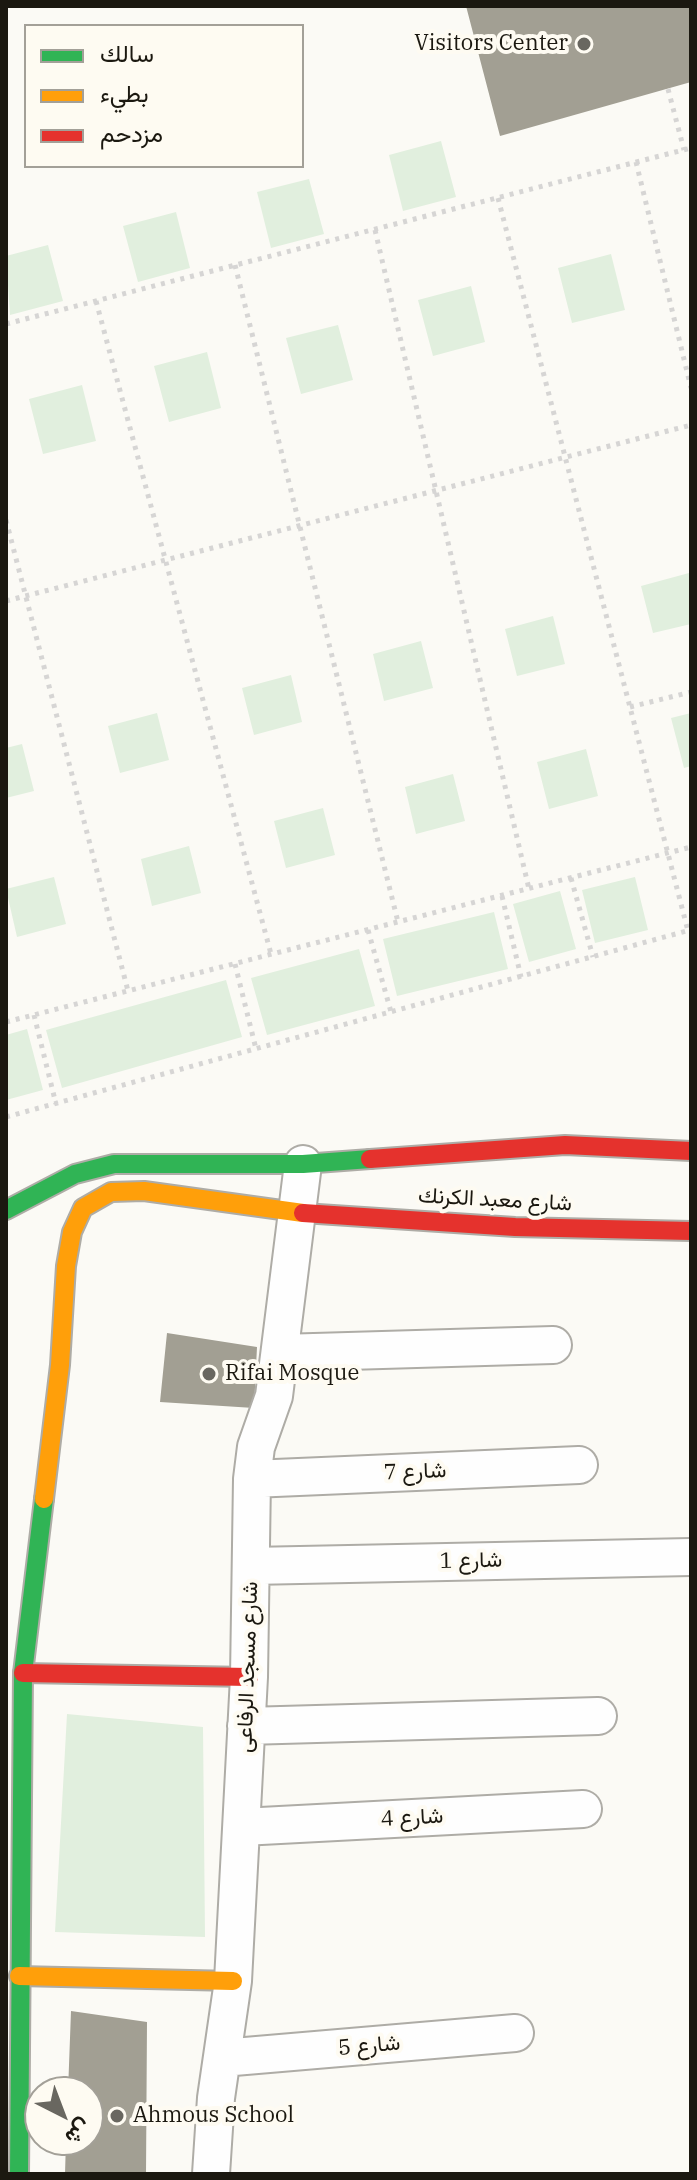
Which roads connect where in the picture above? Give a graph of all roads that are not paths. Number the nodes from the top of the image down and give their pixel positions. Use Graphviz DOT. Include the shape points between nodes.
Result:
graph roads {
  1 [pos="691,1151"];
  2 [pos="303,1164"];
  3 [pos="6,1210"];
  4 [pos="296,1213"];
  5 [pos="691,1231"];
  6 [pos="553,1345"];
  7 [pos="280,1353"];
  8 [pos="579,1465"];
  9 [pos="252,1479"];
  10 [pos="691,1557"];
  11 [pos="251,1566"];
  12 [pos="23,1673"];
  13 [pos="249,1677"];
  14 [pos="598,1716"];
  15 [pos="246,1726"];
  16 [pos="583,1809"];
  17 [pos="242,1827"];
  18 [pos="19,1976"];
  19 [pos="233,1981"];
  20 [pos="515,2033"];
  21 [pos="222,2058"];
  22 [pos="19,2174"];
  23 [pos="211,2174"];
  1 -- 2 [label="street, شارع معبد الكرنك" via="565,1145"];
  2 -- 3 [label="street, شارع معبد الكرنك" via="114,1164 75,1174"];
  2 -- 4 [label="street, شارع مسجد الرفاعى"];
  4 -- 5 [label="street, شارع معبد الكرنك" via="515,1227"];
  4 -- 7 [label="street, شارع مسجد الرفاعى"];
  4 -- 12 [label="street, شارع معبد الكرنك" via="144,1191 111,1192 83,1208 66,1266 60,1365"];
  6 -- 7 [label="street"];
  7 -- 9 [label="street, شارع مسجد الرفاعى"];
  8 -- 9 [label="street, شارع 7"];
  9 -- 11 [label="street, شارع مسجد الرفاعى"];
  10 -- 11 [label="street, شارع 1"];
  11 -- 13 [label="street, شارع مسجد الرفاعى"];
  12 -- 13 [label="street"];
  12 -- 18 [label="street, شارع معبد الكرنك"];
  13 -- 15 [label="street, شارع مسجد الرفاعى"];
  14 -- 15 [label="street"];
  15 -- 17 [label="street, شارع مسجد الرفاعى"];
  16 -- 17 [label="street, شارع 4"];
  17 -- 19 [label="street, شارع مسجد الرفاعى"];
  18 -- 19 [label="street"];
  18 -- 22 [label="street, شارع معبد الكرنك"];
  19 -- 21 [label="street, شارع مسجد الرفاعى"];
  20 -- 21 [label="street, شارع 5"];
  21 -- 23 [label="street, شارع مسجد الرفاعى"];
}
